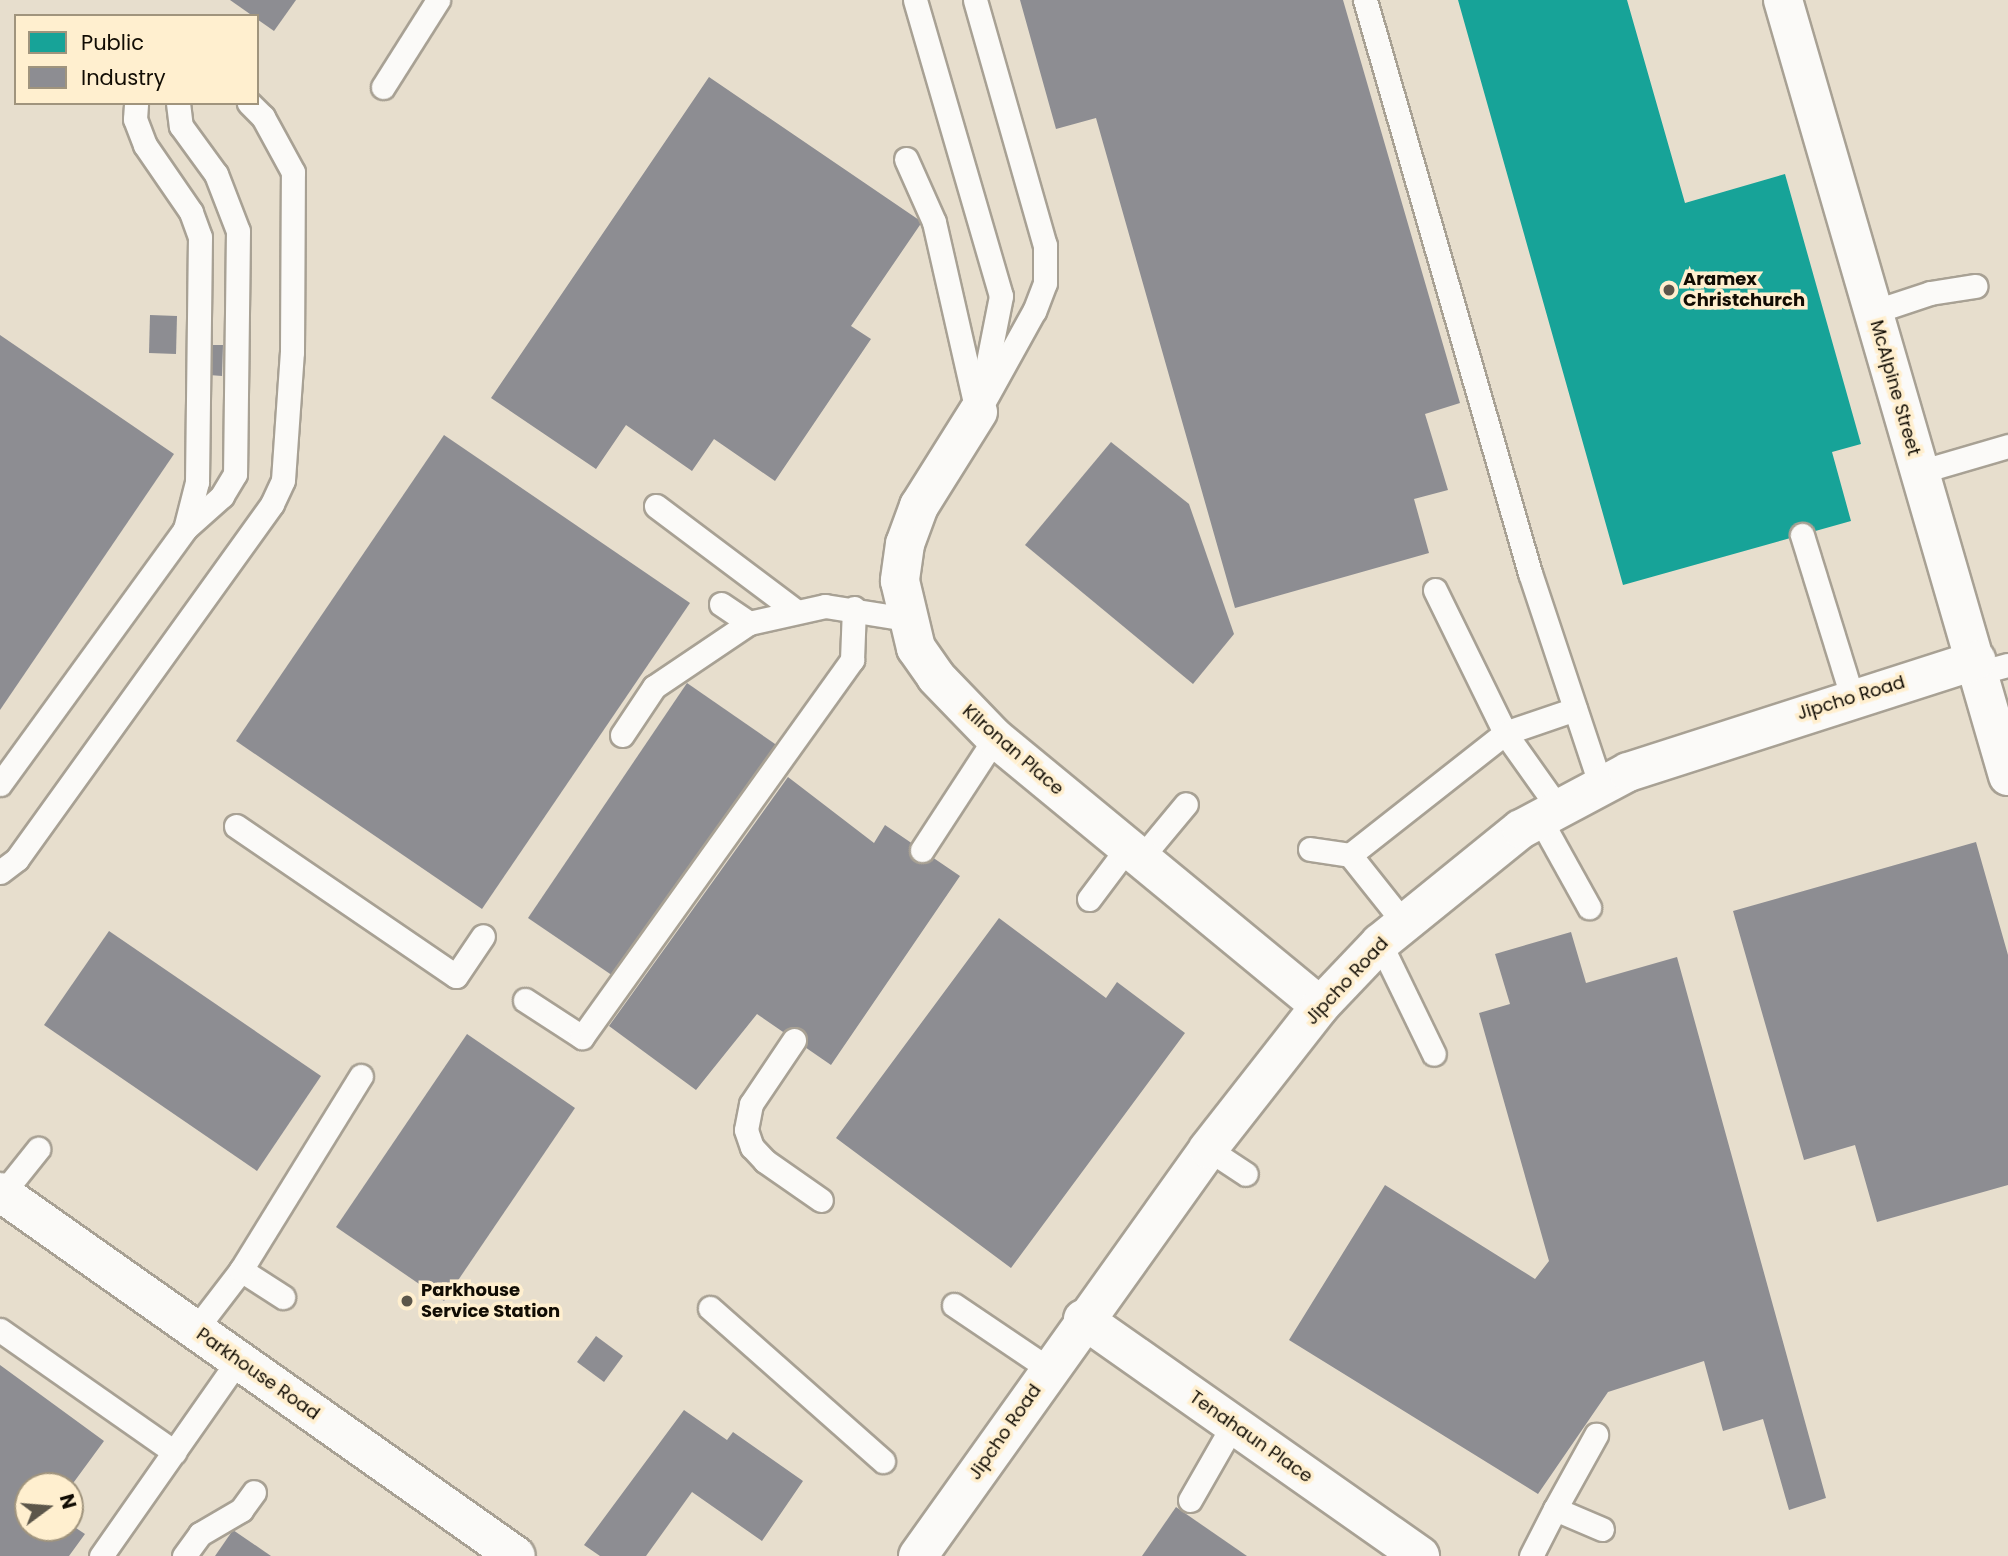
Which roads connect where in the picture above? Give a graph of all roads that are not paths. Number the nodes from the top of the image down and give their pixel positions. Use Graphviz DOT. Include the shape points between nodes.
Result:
graph roads {
  1 [pos="438,0"];
  2 [pos="915,0"];
  3 [pos="975,0"];
  4 [pos="1365,0"];
  5 [pos="1783,0"];
  6 [pos="383,88"];
  7 [pos="136,105"];
  8 [pos="178,105"];
  9 [pos="251,105"];
  10 [pos="906,159"];
  11 [pos="1975,286"];
  12 [pos="1873,312"];
  13 [pos="978,412"];
  14 [pos="2008,446"];
  15 [pos="1919,472"];
  16 [pos="656,506"];
  17 [pos="185,529"];
  18 [pos="1802,535"];
  19 [pos="1435,590"];
  20 [pos="721,604"];
  21 [pos="854,608"];
  22 [pos="796,611"];
  23 [pos="906,619"];
  24 [pos="749,623"];
  25 [pos="1987,666"];
  26 [pos="1852,697"];
  27 [pos="1575,709"];
  28 [pos="1505,733"];
  29 [pos="622,735"];
  30 [pos="995,738"];
  31 [pos="2008,776"];
  32 [pos="0,784"];
  33 [pos="1601,786"];
  34 [pos="1186,804"];
  35 [pos="1549,814"];
  36 [pos="236,826"];
  37 [pos="1310,849"];
  38 [pos="922,850"];
  39 [pos="1134,852"];
  40 [pos="1350,855"];
  41 [pos="0,872"];
  42 [pos="1089,899"];
  43 [pos="1589,907"];
  44 [pos="1392,933"];
  45 [pos="483,936"];
  46 [pos="525,1000"];
  47 [pos="1320,1006"];
  48 [pos="794,1040"];
  49 [pos="1434,1054"];
  50 [pos="361,1076"];
  51 [pos="38,1149"];
  52 [pos="1208,1149"];
  53 [pos="1246,1174"];
  54 [pos="1,1193"];
  55 [pos="821,1200"];
  56 [pos="241,1270"];
  57 [pos="283,1297"];
  58 [pos="954,1305"];
  59 [pos="710,1308"];
  60 [pos="1083,1319"];
  61 [pos="0,1330"];
  62 [pos="195,1330"];
  63 [pos="238,1360"];
  64 [pos="1049,1369"];
  65 [pos="1233,1424"];
  66 [pos="1596,1435"];
  67 [pos="174,1452"];
  68 [pos="883,1461"];
  69 [pos="254,1492"];
  70 [pos="1190,1500"];
  71 [pos="1555,1509"];
  72 [pos="1602,1529"];
  73 [pos="101,1556"];
  74 [pos="184,1556"];
  75 [pos="516,1556"];
  76 [pos="918,1556"];
  77 [pos="1420,1556"];
  78 [pos="1531,1556"];
  1 -- 6 [label="lane"];
  2 -- 13 [label="lane" via="1001,296"];
  3 -- 13 [label="lane" via="1045,245 1045,283 1034,312"];
  4 -- 27 [label="lane" via="1530,573"];
  5 -- 12 [label="street, McAlpine Street"];
  7 -- 17 [label="lane" via="135,119 145,145 191,212 200,237 197,482"];
  8 -- 17 [label="lane" via="181,126 216,174 238,231 235,474 222,496"];
  9 -- 41 [label="lane" via="263,117 293,172 292,352 283,480 272,504 17,859"];
  10 -- 13 [label="lane" via="933,222"];
  11 -- 12 [label="lane" via="1930,293"];
  12 -- 15 [label="street, McAlpine Street"];
  13 -- 23 [label="street, Kilronan Place" via="919,506 905,544 900,581"];
  14 -- 15 [label="lane"];
  15 -- 25 [label="street, McAlpine Street"];
  16 -- 22 [label="lane"];
  17 -- 32 [label="lane"];
  18 -- 26 [label="lane"];
  19 -- 28 [label="lane"];
  20 -- 24 [label="lane"];
  21 -- 22 [label="lane"];
  21 -- 23 [label="lane"];
  21 -- 46 [label="lane" via="852,660 582,1037"];
  22 -- 24 [label="lane"];
  23 -- 30 [label="street, Kilronan Place" via="916,648 936,677"];
  24 -- 29 [label="lane" via="654,687"];
  25 -- 26 [label="street, Jipcho Road"];
  25 -- 31 [label="street, McAlpine Street"];
  26 -- 33 [label="street, Jipcho Road" via="1628,772"];
  27 -- 28 [label="lane"];
  27 -- 33 [label="lane"];
  28 -- 35 [label="lane"];
  28 -- 40 [label="lane"];
  30 -- 38 [label="lane"];
  30 -- 39 [label="street, Kilronan Place"];
  33 -- 35 [label="street, Jipcho Road"];
  34 -- 39 [label="lane"];
  35 -- 43 [label="lane"];
  35 -- 44 [label="street, Jipcho Road" via="1521,829"];
  36 -- 45 [label="lane" via="456,976"];
  37 -- 40 [label="lane"];
  39 -- 42 [label="lane"];
  39 -- 47 [label="street, Kilronan Place"];
  40 -- 44 [label="lane"];
  44 -- 47 [label="street, Jipcho Road"];
  44 -- 49 [label="lane"];
  47 -- 52 [label="street, Jipcho Road"];
  48 -- 55 [label="lane" via="751,1104 746,1130 752,1147 765,1161"];
  50 -- 56 [label="lane"];
  51 -- 54 [label="lane"];
  52 -- 53 [label="lane"];
  52 -- 60 [label="street, Jipcho Road"];
  54 -- 62 [label="street, Parkhouse Road"];
  56 -- 57 [label="lane"];
  56 -- 62 [label="lane"];
  58 -- 64 [label="lane"];
  59 -- 68 [label="lane"];
  60 -- 64 [label="street, Jipcho Road"];
  60 -- 65 [label="street, Tenahaun Place"];
  61 -- 67 [label="lane"];
  62 -- 63 [label="street, Parkhouse Road"];
  63 -- 67 [label="lane"];
  63 -- 75 [label="street, Parkhouse Road"];
  64 -- 76 [label="street, Jipcho Road"];
  65 -- 70 [label="lane"];
  65 -- 77 [label="street, Tenahaun Place"];
  66 -- 71 [label="lane"];
  67 -- 73 [label="lane"];
  69 -- 74 [label="lane" via="241,1510 200,1534"];
  71 -- 72 [label="lane"];
  71 -- 78 [label="lane"];
}
